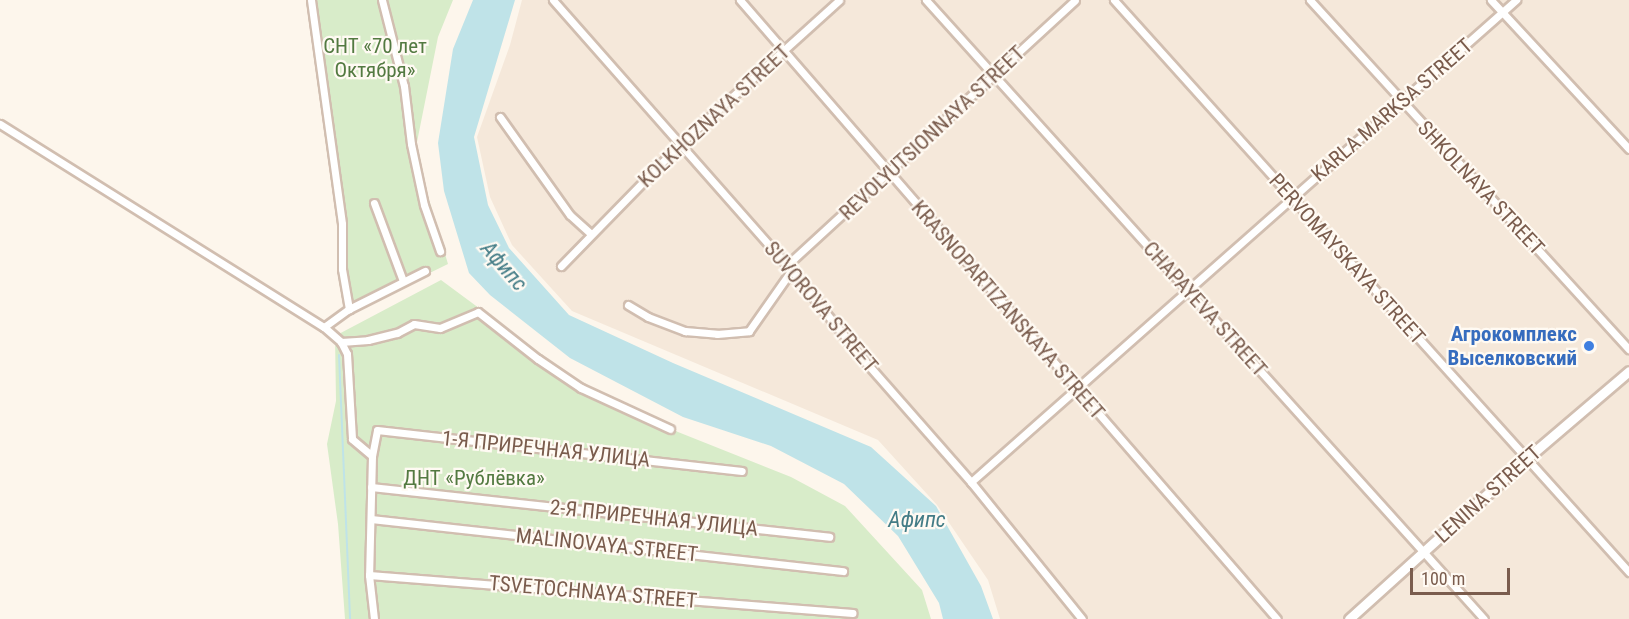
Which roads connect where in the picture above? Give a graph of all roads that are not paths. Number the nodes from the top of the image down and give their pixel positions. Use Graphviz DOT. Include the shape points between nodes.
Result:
graph roads {
  1 [pos="311,0"];
  2 [pos="382,0"];
  3 [pos="553,0"];
  4 [pos="740,0"];
  5 [pos="839,0"];
  6 [pos="926,0"];
  7 [pos="1076,0"];
  8 [pos="1114,0"];
  9 [pos="1310,0"];
  10 [pos="1491,0"];
  11 [pos="1516,0"];
  12 [pos="1503,13"];
  13 [pos="784,50"];
  14 [pos="995,75"];
  15 [pos="1402,102"];
  16 [pos="500,117"];
  17 [pos="0,124"];
  18 [pos="681,143"];
  19 [pos="1629,149"];
  20 [pos="889,173"];
  21 [pos="1292,198"];
  22 [pos="374,203"];
  23 [pos="590,233"];
  24 [pos="440,251"];
  25 [pos="561,266"];
  26 [pos="789,268"];
  27 [pos="425,271"];
  28 [pos="403,281"];
  29 [pos="1188,289"];
  30 [pos="628,305"];
  31 [pos="350,309"];
  32 [pos="324,327"];
  33 [pos="341,342"];
  34 [pos="1629,349"];
  35 [pos="1629,371"];
  36 [pos="1076,388"];
  37 [pos="670,429"];
  38 [pos="372,456"];
  39 [pos="1526,459"];
  40 [pos="742,471"];
  41 [pos="971,482"];
  42 [pos="371,488"];
  43 [pos="371,519"];
  44 [pos="829,537"];
  45 [pos="1423,553"];
  46 [pos="843,571"];
  47 [pos="1629,572"];
  48 [pos="369,574"];
  49 [pos="853,613"];
  50 [pos="374,619"];
  51 [pos="1082,619"];
  52 [pos="1277,619"];
  53 [pos="1349,619"];
  54 [pos="1484,619"];
  1 -- 31 [label="street"];
  2 -- 24 [label="street" via="404,86 424,205"];
  3 -- 18 [label="street, SUVOROVA STREET"];
  4 -- 13 [label="street, KRASNOPARTIZANSKAYA STREET"];
  5 -- 13 [label="street, KOLKHOZNAYA STREET"];
  6 -- 14 [label="street, CHAPAYEVA STREET"];
  7 -- 14 [label="street, REVOLYUTSIONNAYA STREET"];
  8 -- 21 [label="street, PERVOMAYSKAYA STREET"];
  9 -- 15 [label="street, SHKOLNAYA STREET"];
  10 -- 12 [label="street"];
  11 -- 12 [label="street, KARLA MARKSA STREET"];
  12 -- 15 [label="street, KARLA MARKSA STREET"];
  12 -- 19 [label="street"];
  13 -- 18 [label="street, KOLKHOZNAYA STREET"];
  13 -- 20 [label="street, KRASNOPARTIZANSKAYA STREET"];
  14 -- 20 [label="street, REVOLYUTSIONNAYA STREET"];
  14 -- 29 [label="street, CHAPAYEVA STREET"];
  15 -- 21 [label="street, KARLA MARKSA STREET"];
  15 -- 34 [label="street, SHKOLNAYA STREET"];
  16 -- 23 [label="street" via="570,215"];
  17 -- 32 [label="street"];
  18 -- 23 [label="street, KOLKHOZNAYA STREET"];
  18 -- 26 [label="street, SUVOROVA STREET"];
  20 -- 26 [label="street, REVOLYUTSIONNAYA STREET"];
  20 -- 36 [label="street, KRASNOPARTIZANSKAYA STREET"];
  21 -- 29 [label="street, KARLA MARKSA STREET"];
  21 -- 39 [label="street, PERVOMAYSKAYA STREET"];
  22 -- 28 [label="street"];
  23 -- 25 [label="street, KOLKHOZNAYA STREET"];
  26 -- 30 [label="street, REVOLYUTSIONNAYA STREET" via="749,331 685,331"];
  26 -- 41 [label="street, SUVOROVA STREET"];
  27 -- 28 [label="street"];
  28 -- 31 [label="street"];
  29 -- 36 [label="street, KARLA MARKSA STREET"];
  29 -- 45 [label="street, CHAPAYEVA STREET"];
  31 -- 32 [label="street"];
  32 -- 33 [label="street"];
  33 -- 37 [label="street, 1-Я ПРИРЕЧНАЯ УЛИЦА" via="397,333 414,324 440,328 478,312 581,388"];
  33 -- 38 [label="street" via="347,354 352,439"];
  35 -- 39 [label="street, LENINA STREET"];
  36 -- 41 [label="street, KARLA MARKSA STREET"];
  36 -- 52 [label="street, KRASNOPARTIZANSKAYA STREET"];
  38 -- 40 [label="street, 1-Я ПРИРЕЧНАЯ УЛИЦА" via="376,430"];
  38 -- 42 [label="street"];
  39 -- 45 [label="street, LENINA STREET"];
  39 -- 47 [label="street, PERVOMAYSKAYA STREET"];
  41 -- 51 [label="street, SUVOROVA STREET"];
  42 -- 43 [label="street"];
  42 -- 44 [label="street, 2-Я ПРИРЕЧНАЯ УЛИЦА"];
  43 -- 46 [label="street, MALINOVAYA STREET"];
  43 -- 48 [label="street"];
  45 -- 53 [label="street, LENINA STREET"];
  45 -- 54 [label="street, CHAPAYEVA STREET"];
  48 -- 49 [label="street, TSVETOCHNAYA STREET"];
  48 -- 50 [label="street"];
}
